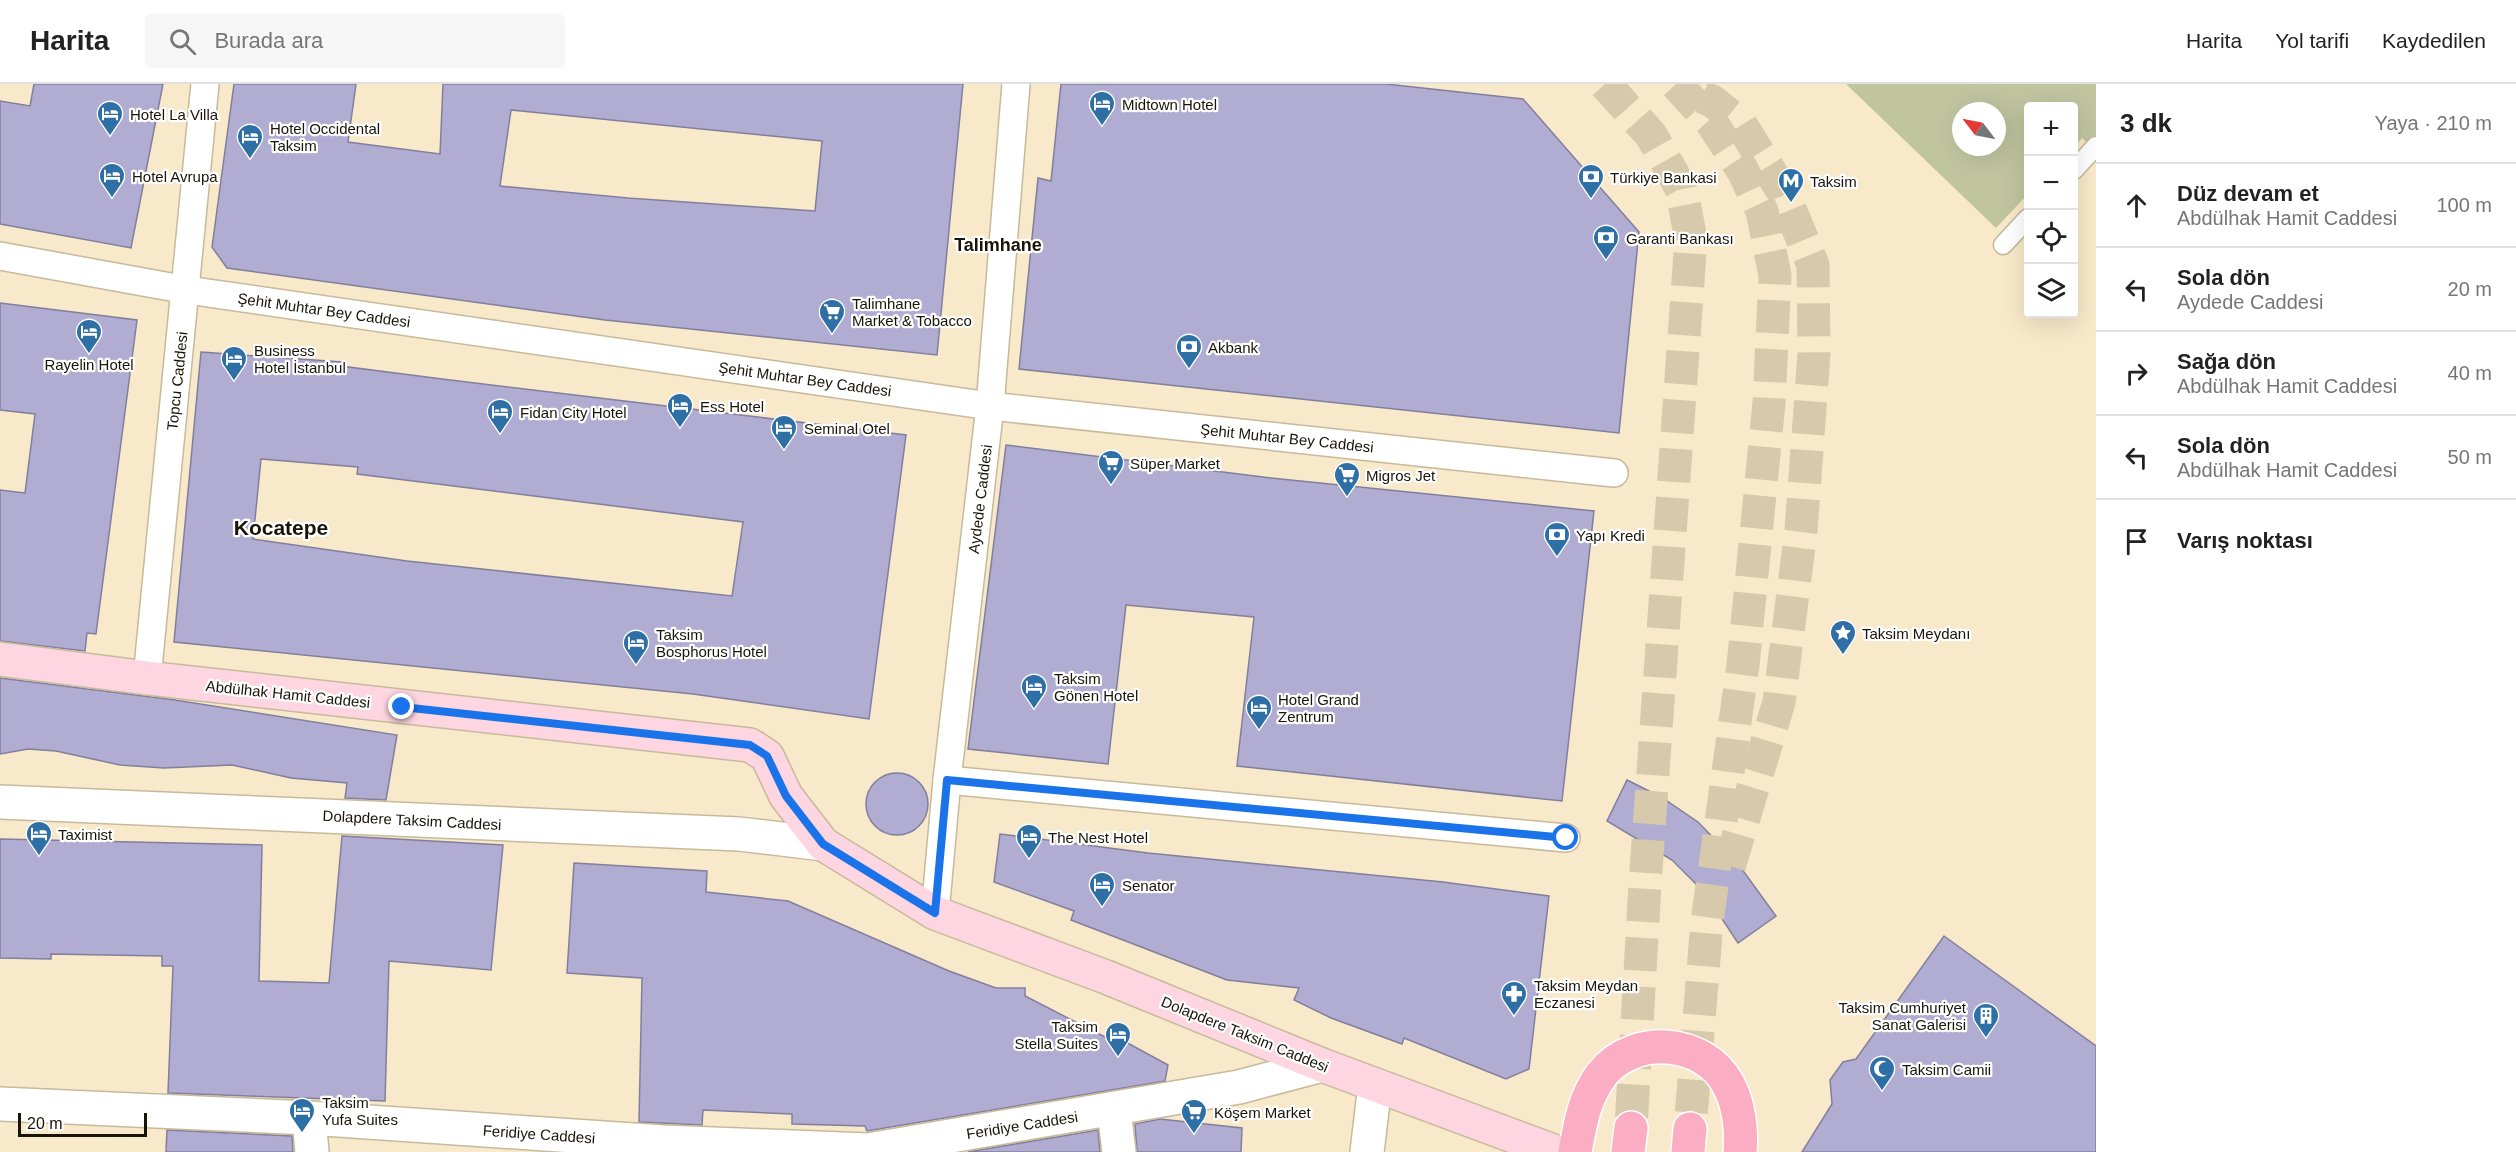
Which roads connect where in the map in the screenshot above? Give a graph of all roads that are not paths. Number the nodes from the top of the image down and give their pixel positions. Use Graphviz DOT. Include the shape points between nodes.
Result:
graph roads {
  1 [pos="205,84"];
  2 [pos="1016,84"];
  3 [pos="2096,146"];
  4 [pos="2078,165"];
  5 [pos="2024,222"];
  6 [pos="2003,245"];
  7 [pos="0,256"];
  8 [pos="187,290"];
  9 [pos="990,406"];
  10 [pos="1614,473"];
  11 [pos="0,659"];
  12 [pos="147,678"];
  13 [pos="947,780"];
  14 [pos="0,802"];
  15 [pos="1566,838"];
  16 [pos="823,844"];
  17 [pos="935,913"];
  18 [pos="1322,1065"];
  19 [pos="1375,1085"];
  20 [pos="0,1104"];
  21 [pos="1114,1110"];
  22 [pos="309,1119"];
  23 [pos="663,1147"];
  24 [pos="869,1151"];
  25 [pos="312,1152"];
  26 [pos="1119,1152"];
  27 [pos="1367,1152"];
  28 [pos="1556,1152"];
  29 [pos="1575,1152"];
  30 [pos="1740,1152"];
  1 -- 8 [label="street, Topcu Caddesi"];
  2 -- 9 [label="street, Aydede Caddesi"];
  3 -- 4 [label="lane"];
  5 -- 6 [label="lane"];
  7 -- 8 [label="street, Şehit Muhtar Bey Caddesi"];
  8 -- 9 [label="street, Şehit Muhtar Bey Caddesi"];
  8 -- 12 [label="street, Topcu Caddesi"];
  9 -- 10 [label="street, Şehit Muhtar Bey Caddesi"];
  9 -- 13 [label="street, Aydede Caddesi"];
  11 -- 12 [label="main road, Abdülhak Hamit Caddesi"];
  12 -- 16 [label="main road, Abdülhak Hamit Caddesi" via="750,745 767,756 786,796"];
  13 -- 15 [label="street"];
  13 -- 17 [label="street, Aydede Caddesi"];
  14 -- 16 [label="street, Dolapdere Taksim Caddesi" via="739,834"];
  16 -- 17 [label="main road, Abdülhak Hamit Caddesi"];
  17 -- 18 [label="main road, Dolapdere Taksim Caddesi"];
  18 -- 19 [label="main road, Dolapdere Taksim Caddesi"];
  18 -- 21 [label="street, Feridiye Caddesi" via="1239,1087"];
  19 -- 27 [label="street"];
  19 -- 28 [label="main road, Dolapdere Taksim Caddesi"];
  20 -- 22 [label="street, Feridiye Caddesi"];
  21 -- 24 [label="street, Feridiye Caddesi"];
  21 -- 26 [label="street"];
  22 -- 23 [label="street, Feridiye Caddesi"];
  22 -- 25 [label="street"];
  23 -- 24 [label="street, Feridiye Caddesi"];
  29 -- 30 [label="main road" via="1581,1116 1604,1073 1620,1058 1657,1046 1678,1048 1702,1057 1728,1083 1737,1106"];
}
